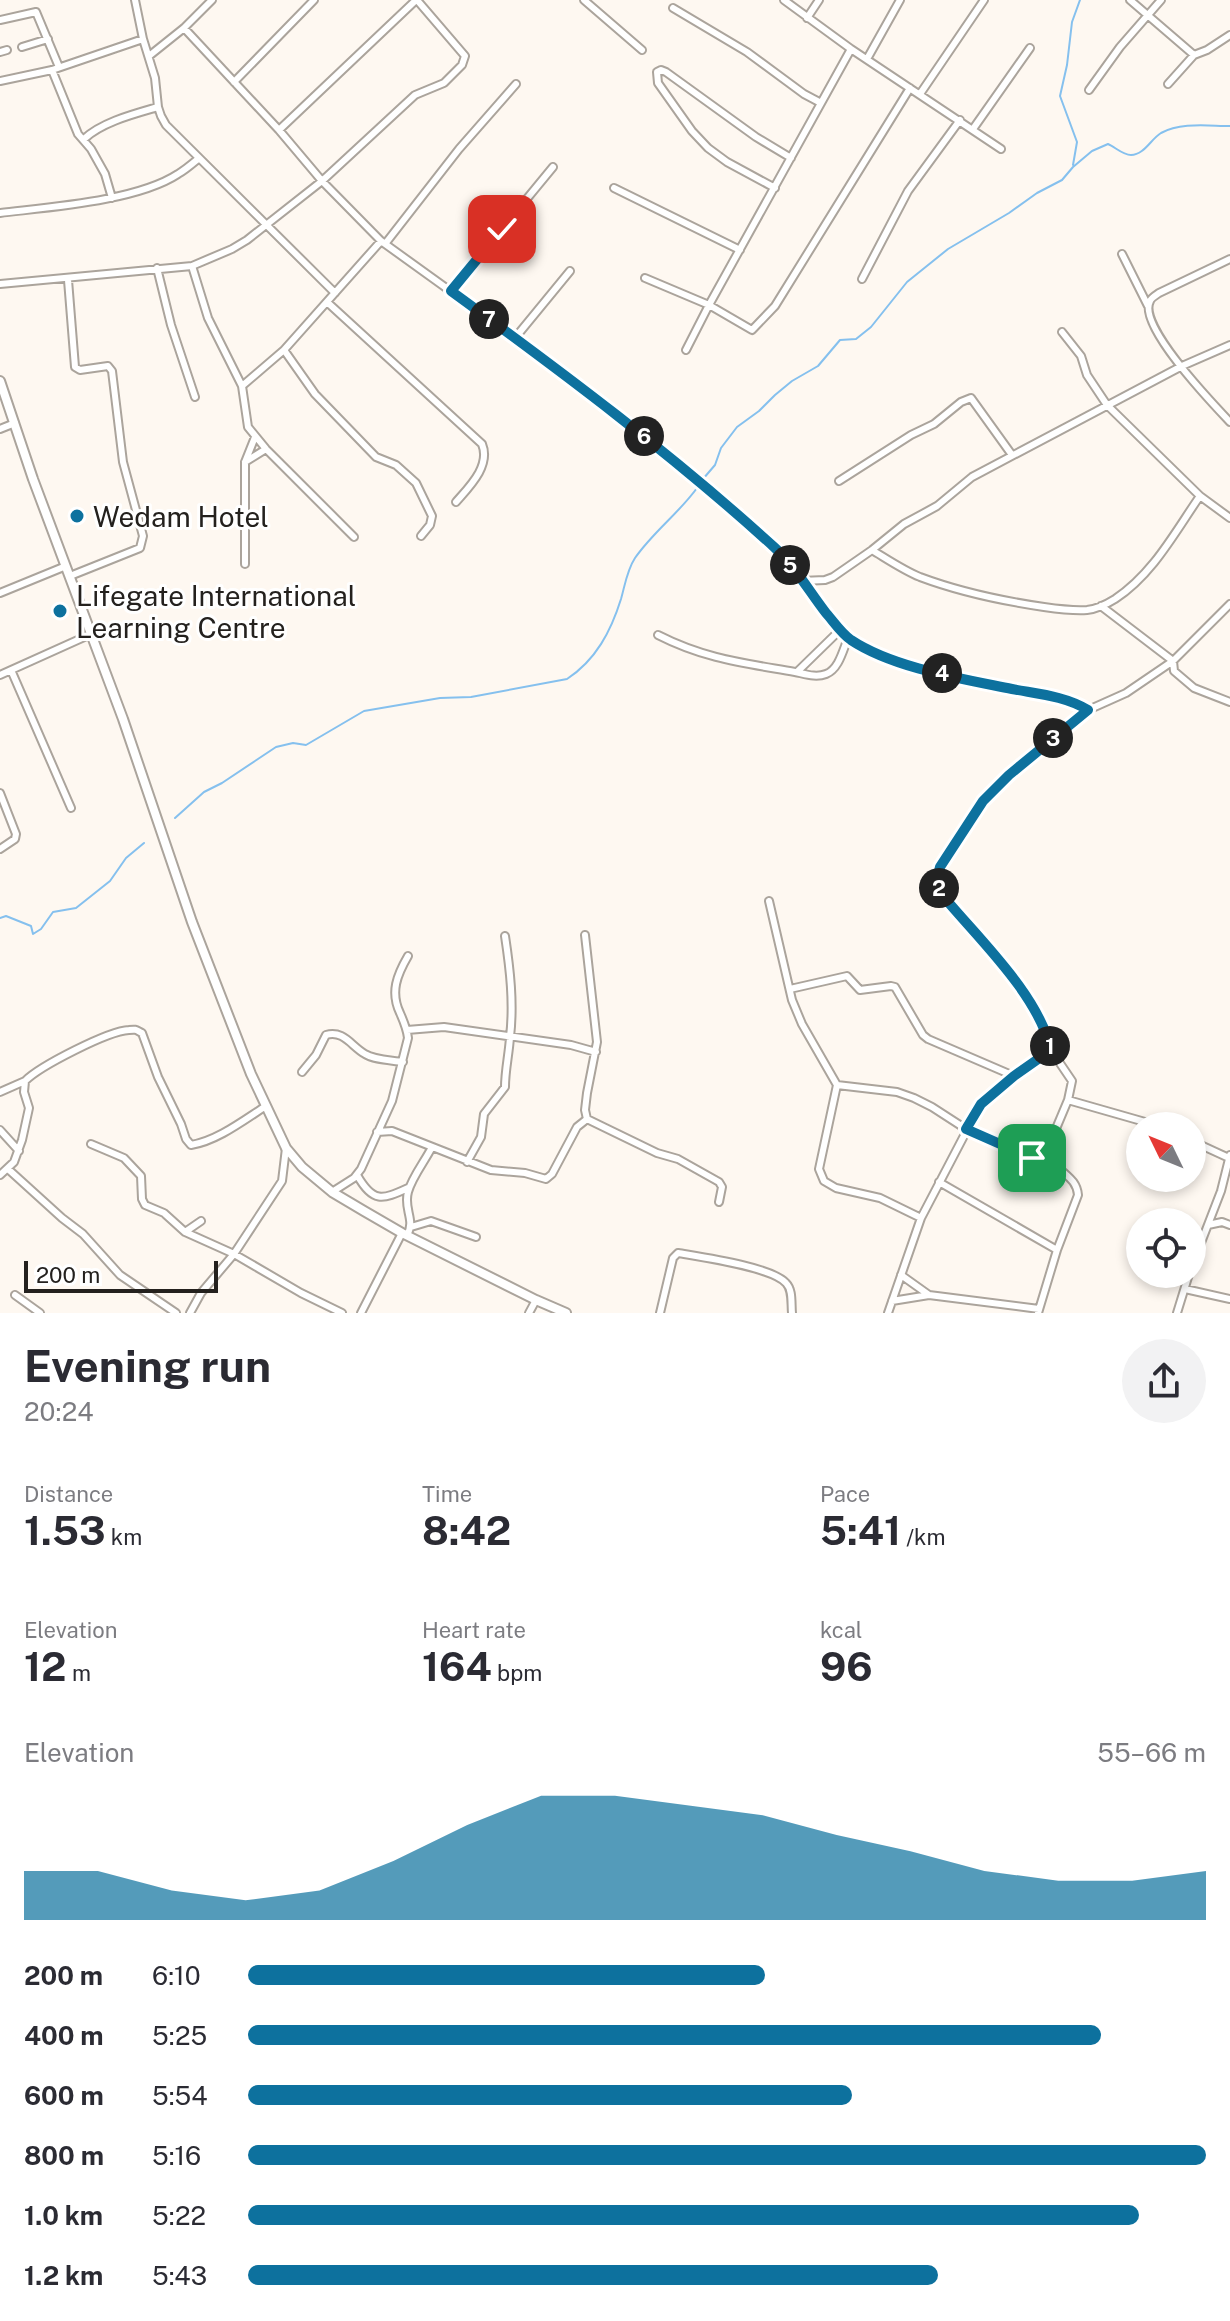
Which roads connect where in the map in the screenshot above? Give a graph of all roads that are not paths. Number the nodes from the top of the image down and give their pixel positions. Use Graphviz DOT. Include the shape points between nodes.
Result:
graph roads {
  1 [pos="135,0"];
  2 [pos="212,0"];
  3 [pos="314,0"];
  4 [pos="417,0"];
  5 [pos="584,0"];
  6 [pos="784,0"];
  7 [pos="819,0"];
  8 [pos="900,0"];
  9 [pos="984,0"];
  10 [pos="1130,0"];
  11 [pos="1161,0"];
  12 [pos="673,8"];
  13 [pos="1148,15"];
  14 [pos="807,18"];
  15 [pos="0,20"];
  16 [pos="184,28"];
  17 [pos="1230,35"];
  18 [pos="48,39"];
  19 [pos="143,39"];
  20 [pos="22,47"];
  21 [pos="1030,48"];
  22 [pos="851,49"];
  23 [pos="642,50"];
  24 [pos="1194,55"];
  25 [pos="149,56"];
  26 [pos="867,59"];
  27 [pos="56,68"];
  28 [pos="0,81"];
  29 [pos="234,82"];
  30 [pos="516,84"];
  31 [pos="1168,84"];
  32 [pos="910,88"];
  33 [pos="1089,90"];
  34 [pos="920,94"];
  35 [pos="821,103"];
  36 [pos="158,107"];
  37 [pos="960,120"];
  38 [pos="973,129"];
  39 [pos="279,130"];
  40 [pos="84,139"];
  41 [pos="1001,149"];
  42 [pos="791,158"];
  43 [pos="198,159"];
  44 [pos="553,167"];
  45 [pos="322,181"];
  46 [pos="614,188"];
  47 [pos="775,188"];
  48 [pos="112,198"];
  49 [pos="0,213"];
  50 [pos="265,225"];
  51 [pos="383,242"];
  52 [pos="740,250"];
  53 [pos="1122,254"];
  54 [pos="1230,259"];
  55 [pos="192,266"];
  56 [pos="157,268"];
  57 [pos="570,271"];
  58 [pos="645,278"];
  59 [pos="862,279"];
  60 [pos="68,280"];
  61 [pos="0,284"];
  62 [pos="451,291"];
  63 [pos="335,293"];
  64 [pos="327,302"];
  65 [pos="709,305"];
  66 [pos="1148,306"];
  67 [pos="1062,332"];
  68 [pos="515,338"];
  69 [pos="1230,345"];
  70 [pos="284,350"];
  71 [pos="686,350"];
  72 [pos="1182,366"];
  73 [pos="239,376"];
  74 [pos="251,377"];
  75 [pos="0,381"];
  76 [pos="242,386"];
  77 [pos="195,397"];
  78 [pos="1107,405"];
  79 [pos="1230,422"];
  80 [pos="15,423"];
  81 [pos="0,429"];
  82 [pos="255,437"];
  83 [pos="266,449"];
  84 [pos="1012,455"];
  85 [pos="245,462"];
  86 [pos="839,481"];
  87 [pos="1200,496"];
  88 [pos="456,502"];
  89 [pos="1230,518"];
  90 [pos="421,536"];
  91 [pos="354,537"];
  92 [pos="872,550"];
  93 [pos="245,564"];
  94 [pos="66,566"];
  95 [pos="70,576"];
  96 [pos="801,581"];
  97 [pos="0,593"];
  98 [pos="1230,604"];
  99 [pos="1101,606"];
  100 [pos="840,630"];
  101 [pos="91,634"];
  102 [pos="658,635"];
  103 [pos="848,638"];
  104 [pos="1173,661"];
  105 [pos="11,670"];
  106 [pos="797,672"];
  107 [pos="0,675"];
  108 [pos="1230,702"];
  109 [pos="1088,710"];
  110 [pos="0,793"];
  111 [pos="71,808"];
  112 [pos="0,849"];
  113 [pos="769,901"];
  114 [pos="585,935"];
  115 [pos="505,936"];
  116 [pos="408,956"];
  117 [pos="790,989"];
  118 [pos="407,1030"];
  119 [pos="511,1036"];
  120 [pos="1051,1050"];
  121 [pos="596,1052"];
  122 [pos="403,1062"];
  123 [pos="302,1072"];
  124 [pos="1014,1076"];
  125 [pos="25,1081"];
  126 [pos="837,1085"];
  127 [pos="0,1092"];
  128 [pos="1068,1100"];
  129 [pos="266,1106"];
  130 [pos="1126,1117"];
  131 [pos="587,1119"];
  132 [pos="966,1129"];
  133 [pos="0,1130"];
  134 [pos="377,1132"];
  135 [pos="91,1144"];
  136 [pos="432,1147"];
  137 [pos="1206,1147"];
  138 [pos="286,1148"];
  139 [pos="19,1151"];
  140 [pos="1230,1157"];
  141 [pos="467,1162"];
  142 [pos="1042,1162"];
  143 [pos="8,1169"];
  144 [pos="0,1175"];
  145 [pos="357,1175"];
  146 [pos="939,1182"];
  147 [pos="408,1188"];
  148 [pos="332,1192"];
  149 [pos="719,1202"];
  150 [pos="921,1218"];
  151 [pos="201,1221"];
  152 [pos="1208,1225"];
  153 [pos="1230,1225"];
  154 [pos="1206,1230"];
  155 [pos="185,1232"];
  156 [pos="407,1232"];
  157 [pos="476,1237"];
  158 [pos="1057,1250"];
  159 [pos="234,1254"];
  160 [pos="901,1275"];
  161 [pos="1185,1289"];
  162 [pos="15,1295"];
  163 [pos="929,1295"];
  164 [pos="1230,1299"];
  165 [pos="536,1300"];
  166 [pos="892,1301"];
  167 [pos="168,1306"];
  168 [pos="1039,1311"];
  169 [pos="40,1313"];
  170 [pos="161,1313"];
  171 [pos="176,1313"];
  172 [pos="190,1313"];
  173 [pos="342,1313"];
  174 [pos="361,1313"];
  175 [pos="529,1313"];
  176 [pos="566,1313"];
  177 [pos="660,1313"];
  178 [pos="792,1313"];
  179 [pos="888,1313"];
  180 [pos="1177,1313"];
  1 -- 19 [label="street"];
  2 -- 16 [label="street"];
  3 -- 29 [label="street"];
  4 -- 39 [label="street"];
  4 -- 45 [label="street" via="465,56 462,65 444,83 415,95"];
  5 -- 23 [label="street"];
  6 -- 14 [label="street"];
  7 -- 14 [label="street"];
  8 -- 26 [label="street"];
  9 -- 34 [label="street"];
  10 -- 13 [label="street"];
  11 -- 13 [label="street"];
  12 -- 35 [label="street"];
  13 -- 24 [label="street"];
  13 -- 33 [label="street"];
  14 -- 22 [label="street"];
  15 -- 18 [label="street" via="36,12"];
  16 -- 25 [label="street"];
  16 -- 29 [label="street"];
  17 -- 24 [label="street"];
  18 -- 20 [label="street"];
  18 -- 27 [label="street"];
  19 -- 25 [label="street"];
  19 -- 27 [label="street"];
  21 -- 38 [label="street"];
  22 -- 26 [label="street"];
  22 -- 35 [label="street"];
  24 -- 31 [label="street"];
  25 -- 36 [label="street"];
  26 -- 32 [label="street"];
  27 -- 28 [label="street"];
  27 -- 40 [label="street"];
  29 -- 39 [label="street"];
  30 -- 51 [label="street"];
  32 -- 34 [label="street"];
  32 -- 65 [label="street" via="775,306 757,326 749,329"];
  34 -- 37 [label="street"];
  35 -- 42 [label="street"];
  36 -- 40 [label="street"];
  36 -- 43 [label="street" via="166,125"];
  37 -- 38 [label="street"];
  37 -- 59 [label="street" via="908,191"];
  38 -- 41 [label="street"];
  39 -- 45 [label="street"];
  40 -- 48 [label="street"];
  42 -- 47 [label="street"];
  42 -- 47 [label="street" via="666,72 657,72 658,83 708,148"];
  43 -- 48 [label="street" via="163,182"];
  43 -- 50 [label="street"];
  44 -- 62 [label="street"];
  45 -- 50 [label="street"];
  45 -- 51 [label="street"];
  46 -- 52 [label="street"];
  47 -- 52 [label="street"];
  48 -- 49 [label="street"];
  50 -- 55 [label="street" via="232,249"];
  50 -- 63 [label="street"];
  51 -- 62 [label="street"];
  51 -- 63 [label="street"];
  52 -- 65 [label="street"];
  53 -- 66 [label="street"];
  54 -- 66 [label="street" via="1159,293"];
  55 -- 56 [label="street"];
  55 -- 73 [label="street" via="208,318"];
  56 -- 60 [label="street"];
  56 -- 77 [label="street"];
  57 -- 68 [label="street"];
  58 -- 65 [label="street"];
  60 -- 61 [label="street"];
  60 -- 95 [label="street" via="75,367 108,366 112,371 123,462 143,536 140,548"];
  62 -- 68 [label="street"];
  63 -- 64 [label="street"];
  64 -- 70 [label="street"];
  64 -- 88 [label="street" via="482,444 480,469"];
  65 -- 71 [label="street"];
  66 -- 72 [label="street" via="1162,343"];
  67 -- 78 [label="street"];
  68 -- 96 [label="street" via="671,457 775,548"];
  69 -- 72 [label="street"];
  70 -- 74 [label="street"];
  70 -- 90 [label="street" via="315,394 367,448 416,483 432,516"];
  72 -- 78 [label="street"];
  72 -- 79 [label="street"];
  73 -- 74 [label="street"];
  73 -- 76 [label="street"];
  74 -- 76 [label="street"];
  75 -- 80 [label="street"];
  76 -- 82 [label="street" via="246,420"];
  78 -- 84 [label="street"];
  78 -- 87 [label="street"];
  80 -- 81 [label="street"];
  80 -- 94 [label="street"];
  82 -- 83 [label="street"];
  82 -- 85 [label="street"];
  83 -- 85 [label="street"];
  83 -- 91 [label="street"];
  84 -- 86 [label="street" via="971,398"];
  84 -- 92 [label="street" via="972,477"];
  85 -- 93 [label="street"];
  87 -- 89 [label="street"];
  87 -- 99 [label="street" via="1140,580"];
  92 -- 96 [label="street" via="833,577"];
  92 -- 99 [label="street" via="921,577 1004,601 1063,609"];
  94 -- 95 [label="street"];
  94 -- 97 [label="street"];
  95 -- 101 [label="street"];
  96 -- 100 [label="street"];
  98 -- 104 [label="street"];
  99 -- 104 [label="street"];
  100 -- 103 [label="street"];
  100 -- 106 [label="street"];
  101 -- 105 [label="street"];
  101 -- 129 [label="street" via="192,922"];
  102 -- 106 [label="street" via="707,656"];
  103 -- 106 [label="street" via="837,665 827,674"];
  103 -- 109 [label="street" via="902,662 1058,697"];
  104 -- 108 [label="street" via="1174,671 1187,684"];
  104 -- 109 [label="street" via="1126,693"];
  105 -- 107 [label="street"];
  105 -- 111 [label="street"];
  109 -- 120 [label="street" via="993,790 937,879 949,903 1031,1004"];
  110 -- 112 [label="street" via="16,834"];
  113 -- 117 [label="street"];
  114 -- 121 [label="street"];
  115 -- 119 [label="street"];
  116 -- 118 [label="street" via="395,989"];
  117 -- 124 [label="street" via="847,976 860,990 895,987 928,1039"];
  117 -- 126 [label="street" via="802,1024"];
  118 -- 119 [label="street" via="444,1027"];
  118 -- 122 [label="street"];
  119 -- 121 [label="street"];
  119 -- 141 [label="street" via="505,1087 484,1114 481,1137"];
  120 -- 124 [label="street"];
  120 -- 128 [label="street" via="1072,1081"];
  121 -- 131 [label="street"];
  122 -- 123 [label="street" via="370,1056 332,1033"];
  122 -- 134 [label="street"];
  124 -- 132 [label="street" via="981,1104"];
  125 -- 127 [label="street"];
  125 -- 129 [label="street" via="80,1048 131,1029 142,1033 191,1145"];
  125 -- 139 [label="street" via="29,1108"];
  126 -- 132 [label="street" via="897,1092"];
  126 -- 150 [label="street" via="819,1169 824,1181 880,1198"];
  128 -- 130 [label="street"];
  128 -- 142 [label="street"];
  129 -- 138 [label="street"];
  131 -- 141 [label="street" via="546,1179"];
  131 -- 149 [label="street" via="719,1182"];
  132 -- 142 [label="street"];
  132 -- 146 [label="street"];
  133 -- 139 [label="street"];
  134 -- 136 [label="street" via="392,1131"];
  134 -- 145 [label="street"];
  135 -- 155 [label="street" via="124,1158 141,1176 145,1205"];
  136 -- 141 [label="street"];
  136 -- 147 [label="street"];
  137 -- 140 [label="street"];
  138 -- 148 [label="street"];
  138 -- 159 [label="street" via="282,1181"];
  139 -- 143 [label="street"];
  140 -- 152 [label="street"];
  142 -- 158 [label="street" via="1061,1170 1077,1186"];
  143 -- 144 [label="street"];
  143 -- 167 [label="street" via="83,1234 120,1275"];
  145 -- 147 [label="street" via="379,1197"];
  145 -- 148 [label="street"];
  146 -- 150 [label="street"];
  146 -- 158 [label="street"];
  147 -- 156 [label="street"];
  148 -- 156 [label="street"];
  150 -- 160 [label="street"];
  151 -- 155 [label="street"];
  152 -- 153 [label="street"];
  152 -- 154 [label="street"];
  155 -- 159 [label="street"];
  156 -- 157 [label="street" via="431,1221"];
  156 -- 165 [label="street"];
  156 -- 174 [label="street"];
  158 -- 168 [label="street"];
  159 -- 172 [label="street"];
  159 -- 173 [label="street"];
  160 -- 163 [label="street"];
  160 -- 166 [label="street"];
  161 -- 164 [label="street"];
  161 -- 180 [label="street"];
  162 -- 169 [label="street"];
  163 -- 166 [label="street"];
  163 -- 168 [label="street"];
  165 -- 175 [label="street"];
  165 -- 176 [label="street"];
  166 -- 179 [label="street"];
  167 -- 170 [label="street"];
  167 -- 171 [label="street"];
  177 -- 178 [label="street" via="678,1253 731,1261 782,1279 791,1290"];
}
